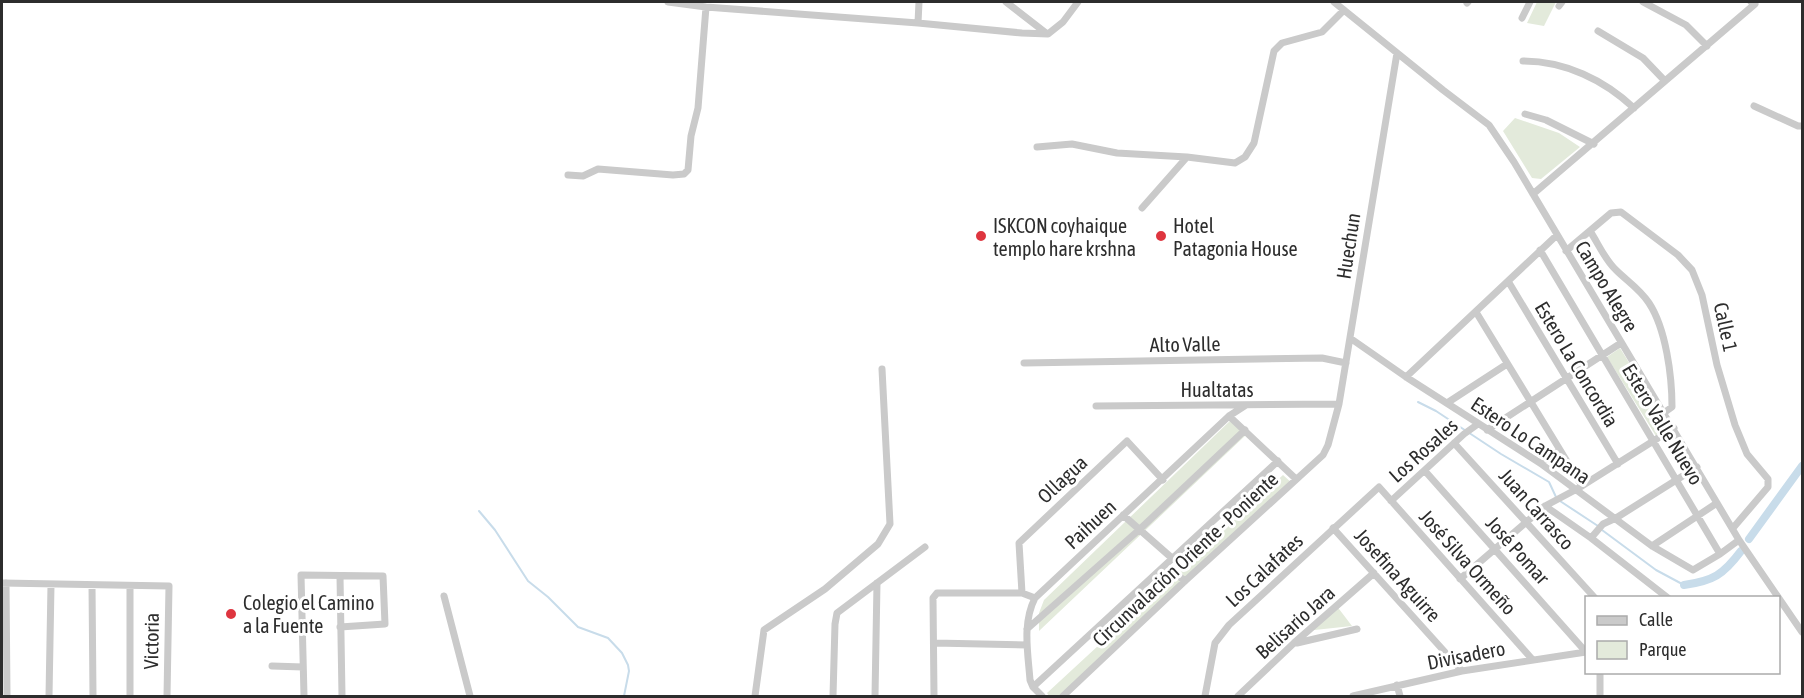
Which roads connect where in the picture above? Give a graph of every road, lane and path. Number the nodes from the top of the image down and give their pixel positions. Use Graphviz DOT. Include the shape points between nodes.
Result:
graph roads {
  1 [pos="668,2"];
  2 [pos="919,2"];
  3 [pos="1006,2"];
  4 [pos="1078,2"];
  5 [pos="1334,2"];
  6 [pos="1530,2"];
  7 [pos="1643,2"];
  8 [pos="1753,3"];
  9 [pos="706,7"];
  10 [pos="1344,10"];
  11 [pos="1522,18"];
  12 [pos="918,23"];
  13 [pos="1598,31"];
  14 [pos="1048,34"];
  15 [pos="1707,46"];
  16 [pos="1397,53"];
  17 [pos="1523,61"];
  18 [pos="1665,81"];
  19 [pos="1754,106"];
  20 [pos="1634,108"];
  21 [pos="1525,114"];
  22 [pos="1803,126"];
  23 [pos="1594,144"];
  24 [pos="1037,147"];
  25 [pos="1187,157"];
  26 [pos="568,175"];
  27 [pos="1533,194"];
  28 [pos="1142,208"];
  29 [pos="1590,231"];
  30 [pos="1557,235"];
  31 [pos="1540,250"];
  32 [pos="1566,251"];
  33 [pos="1508,281"];
  34 [pos="1476,312"];
  35 [pos="1350,338"];
  36 [pos="1621,343"];
  37 [pos="1602,355"];
  38 [pos="1024,363"];
  39 [pos="1346,363"];
  40 [pos="1507,364"];
  41 [pos="882,369"];
  42 [pos="1406,377"];
  43 [pos="1566,378"];
  44 [pos="1531,402"];
  45 [pos="1447,403"];
  46 [pos="1339,404"];
  47 [pos="1246,405"];
  48 [pos="1096,406"];
  49 [pos="1665,412"];
  50 [pos="1229,416"];
  51 [pos="1476,425"];
  52 [pos="1674,428"];
  53 [pos="1245,430"];
  54 [pos="1487,430"];
  55 [pos="1654,441"];
  56 [pos="1454,443"];
  57 [pos="1328,445"];
  58 [pos="1560,450"];
  59 [pos="1278,461"];
  60 [pos="1540,463"];
  61 [pos="1618,464"];
  62 [pos="1696,468"];
  63 [pos="1425,471"];
  64 [pos="1296,479"];
  65 [pos="1162,480"];
  66 [pos="1677,480"];
  67 [pos="1379,486"];
  68 [pos="1580,488"];
  69 [pos="1391,501"];
  70 [pos="1718,503"];
  71 [pos="1548,504"];
  72 [pos="1123,515"];
  73 [pos="1699,516"];
  74 [pos="1616,518"];
  75 [pos="1525,521"];
  76 [pos="1334,528"];
  77 [pos="1733,528"];
  78 [pos="1140,529"];
  79 [pos="1591,538"];
  80 [pos="1739,540"];
  81 [pos="1652,546"];
  82 [pos="925,547"];
  83 [pos="1495,548"];
  84 [pos="1720,554"];
  85 [pos="1173,559"];
  86 [pos="1166,566"];
  87 [pos="1374,573"];
  88 [pos="340,576"];
  89 [pos="1460,579"];
  90 [pos="1185,581"];
  91 [pos="4,583"];
  92 [pos="877,583"];
  93 [pos="51,585"];
  94 [pos="92,585"];
  95 [pos="130,586"];
  96 [pos="1022,593"];
  97 [pos="444,596"];
  98 [pos="1594,596"];
  99 [pos="1667,596"];
  100 [pos="1778,596"];
  101 [pos="1035,598"];
  102 [pos="1780,599"];
  103 [pos="274,626"];
  104 [pos="302,627"];
  105 [pos="340,627"];
  106 [pos="1027,629"];
  107 [pos="1357,629"];
  108 [pos="1803,632"];
  109 [pos="934,643"];
  110 [pos="1294,643"];
  111 [pos="1027,645"];
  112 [pos="1585,650"];
  113 [pos="1585,652"];
  114 [pos="1533,659"];
  115 [pos="272,666"];
  116 [pos="303,667"];
  117 [pos="1462,671"];
  118 [pos="1600,674"];
  119 [pos="1397,686"];
  120 [pos="1033,687"];
  121 [pos="7,696"];
  122 [pos="49,696"];
  123 [pos="93,696"];
  124 [pos="130,696"];
  125 [pos="167,696"];
  126 [pos="304,696"];
  127 [pos="342,696"];
  128 [pos="470,696"];
  129 [pos="755,696"];
  130 [pos="833,696"];
  131 [pos="875,696"];
  132 [pos="934,696"];
  133 [pos="1042,696"];
  134 [pos="1063,696"];
  135 [pos="1205,696"];
  136 [pos="1238,696"];
  137 [pos="1353,696"];
  138 [pos="1400,696"];
  139 [pos="1600,696"];
  1 -- 9 [label="street"];
  2 -- 12 [label="street"];
  3 -- 14 [label="street"];
  4 -- 14 [label="street"];
  5 -- 10 [label="street, Campo Alegre"];
  6 -- 11 [label="street"];
  7 -- 15 [label="street" via="1686,25"];
  8 -- 15 [label="street"];
  9 -- 12 [label="street"];
  9 -- 26 [label="street" via="698,108 688,170 674,175 598,169 583,176"];
  10 -- 16 [label="street, Campo Alegre"];
  10 -- 25 [label="street" via="1322,32 1282,43 1274,51 1254,143 1245,157 1235,163"];
  12 -- 14 [label="street"];
  13 -- 18 [label="street" via="1643,58"];
  15 -- 18 [label="street"];
  16 -- 27 [label="street, Campo Alegre" via="1489,125"];
  16 -- 35 [label="street, Huechun"];
  17 -- 20 [label="street" via="1553,63 1572,70 1606,85"];
  18 -- 20 [label="street"];
  19 -- 22 [label="street"];
  20 -- 23 [label="street"];
  21 -- 23 [label="street"];
  23 -- 27 [label="street"];
  24 -- 25 [label="street" via="1072,144 1117,153"];
  25 -- 28 [label="street"];
  27 -- 30 [label="street, Campo Alegre"];
  29 -- 32 [label="street, Calle 1"];
  29 -- 49 [label="street" via="1614,269 1636,286 1649,303 1661,330 1672,393 1672,407"];
  29 -- 77 [label="street, Calle 1" via="1611,213 1622,212 1692,270 1735,425 1747,454 1768,479 1768,487"];
  30 -- 31 [label="street"];
  30 -- 32 [label="street, Campo Alegre"];
  31 -- 33 [label="street"];
  31 -- 37 [label="street, Estero Valle Nuevo"];
  32 -- 36 [label="street, Campo Alegre"];
  33 -- 34 [label="street"];
  33 -- 43 [label="street, Estero La Concordia"];
  34 -- 40 [label="street"];
  34 -- 42 [label="street"];
  35 -- 39 [label="street, Huechun"];
  35 -- 42 [label="street, Estero Lo Campana"];
  36 -- 37 [label="street"];
  36 -- 49 [label="street, Campo Alegre"];
  37 -- 43 [label="street"];
  37 -- 55 [label="street, Estero Valle Nuevo"];
  38 -- 39 [label="street, Alto Valle" via="1322,358"];
  39 -- 46 [label="street, Huechun"];
  40 -- 44 [label="street"];
  40 -- 45 [label="street"];
  41 -- 129 [label="street" via="890,524 878,544 825,589 764,630"];
  42 -- 45 [label="street, Estero Lo Campana"];
  43 -- 44 [label="street"];
  43 -- 61 [label="street, Estero La Concordia"];
  44 -- 54 [label="street"];
  44 -- 58 [label="street"];
  45 -- 51 [label="street, Estero Lo Campana"];
  46 -- 47 [label="street, Hualtatas"];
  46 -- 57 [label="street, Huechun"];
  47 -- 48 [label="street, Hualtatas"];
  47 -- 50 [label="street, Paihuen"];
  49 -- 52 [label="street, Campo Alegre"];
  50 -- 53 [label="street"];
  50 -- 65 [label="street, Paihuen"];
  51 -- 54 [label="street, Estero Lo Campana"];
  51 -- 56 [label="street, Los Rosales"];
  52 -- 55 [label="street"];
  52 -- 62 [label="street, Campo Alegre"];
  53 -- 59 [label="street"];
  53 -- 78 [label="street"];
  54 -- 60 [label="street, Estero Lo Campana"];
  55 -- 61 [label="street"];
  55 -- 66 [label="street, Estero Valle Nuevo"];
  56 -- 63 [label="street, Los Rosales"];
  56 -- 75 [label="street, Juan Carrasco"];
  57 -- 64 [label="street, Circunvalación Oriente - Poniente" via="1323,455"];
  58 -- 60 [label="street"];
  58 -- 68 [label="street"];
  59 -- 64 [label="street"];
  59 -- 85 [label="street"];
  60 -- 68 [label="street, Estero Lo Campana"];
  61 -- 68 [label="street"];
  62 -- 66 [label="street"];
  62 -- 70 [label="street, Campo Alegre"];
  63 -- 69 [label="street, Los Rosales"];
  63 -- 83 [label="street, José Pomar"];
  64 -- 90 [label="street, Circunvalación Oriente - Poniente"];
  65 -- 72 [label="street, Paihuen"];
  65 -- 96 [label="street, Ollagua" via="1127,441 1019,543"];
  66 -- 73 [label="street, Estero Valle Nuevo"];
  66 -- 74 [label="street"];
  67 -- 69 [label="street, José Silva Ormeño"];
  67 -- 76 [label="street, Los Calafates"];
  68 -- 71 [label="street"];
  68 -- 74 [label="street, Estero Lo Campana"];
  69 -- 89 [label="street, José Silva Ormeño"];
  70 -- 73 [label="street"];
  70 -- 77 [label="street, Campo Alegre"];
  71 -- 75 [label="street"];
  71 -- 79 [label="street"];
  72 -- 78 [label="street"];
  72 -- 101 [label="street, Paihuen"];
  73 -- 81 [label="street"];
  73 -- 84 [label="street, Estero Valle Nuevo"];
  74 -- 79 [label="street" via="1603,524"];
  74 -- 81 [label="street, Estero Lo Campana"];
  75 -- 83 [label="street"];
  75 -- 98 [label="street, Juan Carrasco"];
  76 -- 87 [label="street, Josefina Aguirre"];
  76 -- 135 [label="street, Los Calafates" via="1229,625 1215,643"];
  77 -- 80 [label="street, Campo Alegre"];
  78 -- 85 [label="street"];
  78 -- 106 [label="street"];
  79 -- 99 [label="street"];
  80 -- 84 [label="street"];
  80 -- 100 [label="street, Campo Alegre"];
  81 -- 84 [label="street, Estero Lo Campana" via="1693,570"];
  82 -- 92 [label="street"];
  83 -- 89 [label="street"];
  83 -- 112 [label="street, José Pomar"];
  85 -- 86 [label="street"];
  86 -- 90 [label="street"];
  86 -- 120 [label="street"];
  87 -- 110 [label="street, Belisario Jara"];
  87 -- 117 [label="street, Josefina Aguirre"];
  88 -- 104 [label="street" via="301,576"];
  88 -- 105 [label="street"];
  88 -- 105 [label="street" via="383,576 385,624"];
  89 -- 114 [label="street, José Silva Ormeño"];
  90 -- 134 [label="street, Circunvalación Oriente - Poniente"];
  91 -- 93 [label="street"];
  91 -- 121 [label="street"];
  92 -- 130 [label="street" via="837,613"];
  92 -- 131 [label="street"];
  93 -- 94 [label="street"];
  93 -- 122 [label="street"];
  94 -- 95 [label="street"];
  94 -- 123 [label="street"];
  95 -- 124 [label="street"];
  95 -- 125 [label="street, Victoria" via="169,586"];
  96 -- 101 [label="street"];
  96 -- 109 [label="street" via="937,593 933,598"];
  97 -- 128 [label="street"];
  101 -- 106 [label="street" via="1028,610"];
  102 -- 108 [label="street, Campo Alegre"];
  103 -- 104 [label="street"];
  104 -- 116 [label="street"];
  105 -- 127 [label="street"];
  106 -- 111 [label="street"];
  107 -- 110 [label="street"];
  109 -- 111 [label="street"];
  109 -- 132 [label="street"];
  110 -- 136 [label="street, Belisario Jara"];
  111 -- 120 [label="street"];
  113 -- 114 [label="street, Divisadero"];
  114 -- 117 [label="street, Divisadero"];
  115 -- 116 [label="street"];
  116 -- 126 [label="street"];
  117 -- 119 [label="street, Divisadero"];
  118 -- 139 [label="street"];
  119 -- 137 [label="street, Divisadero"];
  119 -- 138 [label="street"];
  120 -- 133 [label="street"];
}
